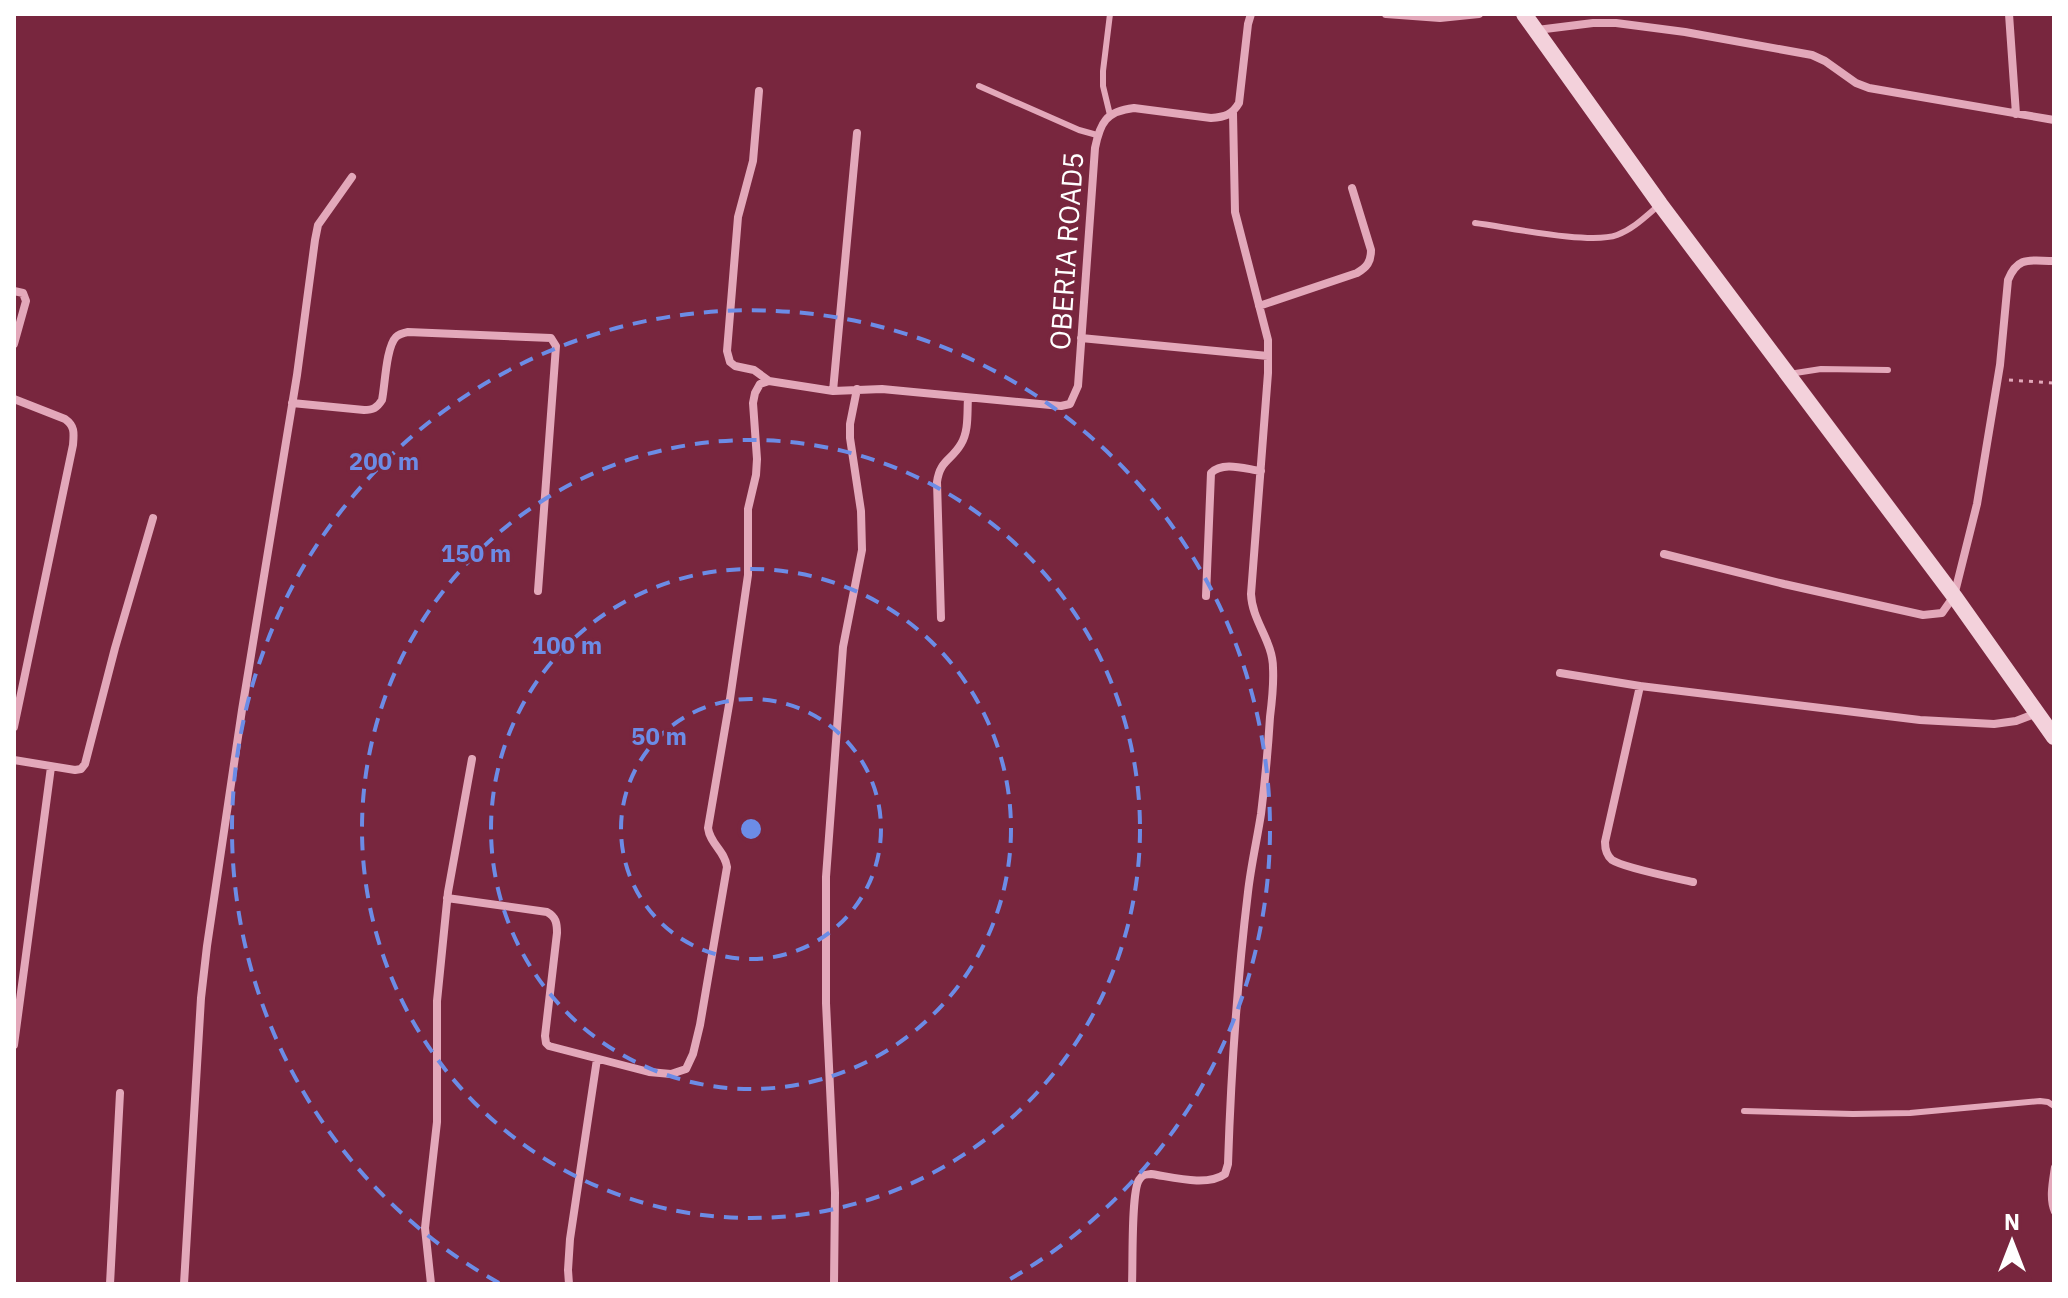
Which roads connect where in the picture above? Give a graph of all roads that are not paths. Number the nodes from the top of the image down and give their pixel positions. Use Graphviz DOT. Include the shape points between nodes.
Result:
graph roads {
  1 [pos="1110,14"];
  2 [pos="1251,14"];
  3 [pos="1386,14"];
  4 [pos="1479,14"];
  5 [pos="1524,14"];
  6 [pos="2009,14"];
  7 [pos="1537,30"];
  8 [pos="979,86"];
  9 [pos="759,91"];
  10 [pos="1233,113"];
  11 [pos="2016,114"];
  12 [pos="1110,115"];
  13 [pos="2054,120"];
  14 [pos="857,133"];
  15 [pos="1097,135"];
  16 [pos="352,177"];
  17 [pos="1352,188"];
  18 [pos="1660,204"];
  19 [pos="1475,223"];
  20 [pos="2054,261"];
  21 [pos="14,291"];
  22 [pos="1259,306"];
  23 [pos="1081,338"];
  24 [pos="14,344"];
  25 [pos="1268,356"];
  26 [pos="1888,370"];
  27 [pos="1789,374"];
  28 [pos="769,381"];
  29 [pos="857,389"];
  30 [pos="833,391"];
  31 [pos="968,398"];
  32 [pos="14,399"];
  33 [pos="292,403"];
  34 [pos="1261,471"];
  35 [pos="153,518"];
  36 [pos="1664,554"];
  37 [pos="538,591"];
  38 [pos="1206,596"];
  39 [pos="1954,596"];
  40 [pos="941,618"];
  41 [pos="1560,673"];
  42 [pos="1640,686"];
  43 [pos="2037,713"];
  44 [pos="14,727"];
  45 [pos="2054,737"];
  46 [pos="472,759"];
  47 [pos="14,760"];
  48 [pos="51,767"];
  49 [pos="1693,882"];
  50 [pos="447,898"];
  51 [pos="14,1045"];
  52 [pos="597,1059"];
  53 [pos="120,1093"];
  54 [pos="2054,1106"];
  55 [pos="1744,1111"];
  56 [pos="2054,1167"];
  57 [pos="2054,1212"];
  58 [pos="110,1284"];
  59 [pos="184,1284"];
  60 [pos="431,1284"];
  61 [pos="569,1284"];
  62 [pos="834,1284"];
  63 [pos="1132,1284"];
  1 -- 12 [label="lane" via="1103,86"];
  2 -- 10 [label="street" via="1239,103"];
  3 -- 4 [label="street"];
  5 -- 7 [label="street"];
  6 -- 11 [label="street"];
  7 -- 11 [label="street" via="1616,23 1754,44 1812,55 1869,88"];
  7 -- 18 [label="street"];
  8 -- 15 [label="lane"];
  9 -- 28 [label="street" via="751,173 738,217 727,351 735,366 754,370"];
  10 -- 12 [label="street" via="1211,118 1134,108"];
  10 -- 22 [label="street" via="1235,212"];
  11 -- 13 [label="street"];
  12 -- 15 [label="street, OBERIA ROAD5"];
  14 -- 30 [label="street"];
  15 -- 23 [label="street, OBERIA ROAD5"];
  16 -- 33 [label="street" via="318,225"];
  17 -- 22 [label="street" via="1371,250 1365,268"];
  18 -- 19 [label="lane" via="1635,226 1608,238"];
  18 -- 27 [label="street"];
  20 -- 39 [label="street" via="2017,264 2008,280 1979,495"];
  21 -- 24 [label="street" via="23,293 26,301"];
  22 -- 25 [label="street"];
  23 -- 25 [label="street"];
  23 -- 31 [label="street, OBERIA ROAD5" via="1078,386 1070,404"];
  25 -- 34 [label="street"];
  26 -- 27 [label="lane"];
  27 -- 39 [label="street"];
  28 -- 30 [label="street"];
  28 -- 52 [label="street" via="760,384 753,403 757,459 748,509 748,575 708,828 727,867 693,1054 686,1069 671,1074"];
  29 -- 30 [label="street"];
  29 -- 31 [label="street"];
  29 -- 62 [label="street" via="850,438 862,550 843,647 826,877"];
  31 -- 40 [label="street" via="965,436 943,464 937,482"];
  32 -- 44 [label="street" via="65,419 74,432"];
  33 -- 37 [label="street" via="378,407 393,339 408,332 551,338 556,346"];
  33 -- 59 [label="street" via="207,946"];
  34 -- 38 [label="street" via="1222,466 1211,473"];
  34 -- 63 [label="street" via="1252,607 1273,656 1273,681 1248,892 1228,1164 1217,1180 1151,1174 1138,1181"];
  35 -- 48 [label="street" via="88,758 81,769"];
  36 -- 39 [label="street" via="1923,615 1942,613"];
  39 -- 43 [label="street"];
  41 -- 42 [label="street"];
  42 -- 43 [label="street" via="1920,720 1994,724"];
  42 -- 49 [label="street" via="1606,852 1624,865"];
  43 -- 45 [label="street"];
  46 -- 50 [label="street"];
  47 -- 48 [label="street"];
  48 -- 51 [label="street"];
  50 -- 52 [label="street" via="553,915 557,933 546,1043"];
  50 -- 60 [label="street" via="437,1001 437,1122 425,1228"];
  52 -- 61 [label="street" via="570,1239"];
  53 -- 58 [label="street"];
  54 -- 55 [label="lane" via="2040,1101 1910,1113"];
  56 -- 57 [label="lane"];
}
